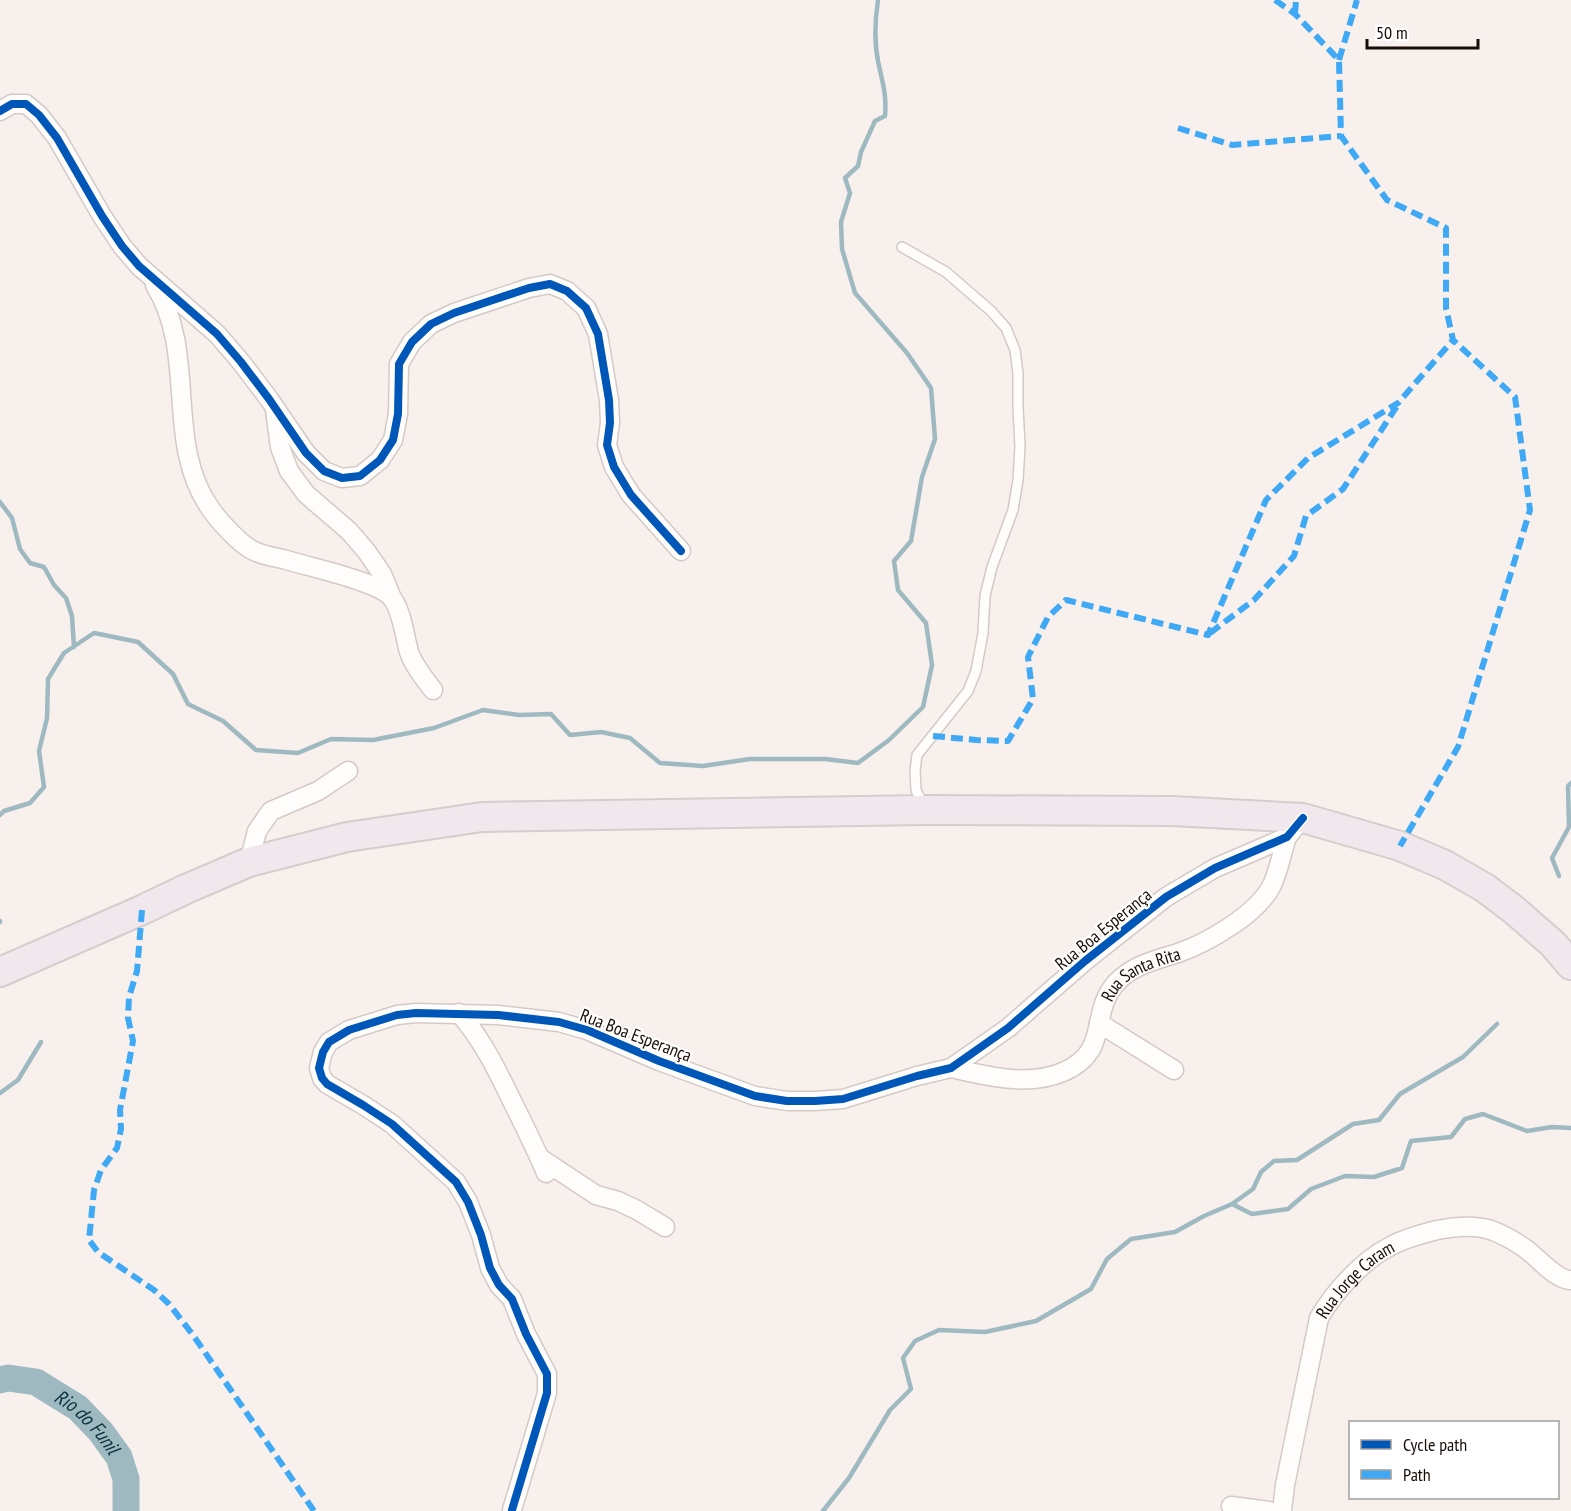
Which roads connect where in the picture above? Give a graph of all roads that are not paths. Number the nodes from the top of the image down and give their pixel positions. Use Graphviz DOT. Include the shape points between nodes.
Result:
graph roads {
  1 [pos="0,111"];
  2 [pos="902,247"];
  3 [pos="148,273"];
  4 [pos="274,406"];
  5 [pos="681,551"];
  6 [pos="391,596"];
  7 [pos="433,690"];
  8 [pos="348,771"];
  9 [pos="925,810"];
  10 [pos="1295,828"];
  11 [pos="249,862"];
  12 [pos="1571,965"];
  13 [pos="0,972"];
  14 [pos="459,1013"];
  15 [pos="1100,1023"];
  16 [pos="951,1068"];
  17 [pos="1174,1070"];
  18 [pos="665,1227"];
  19 [pos="1571,1280"];
  20 [pos="1231,1506"];
  21 [pos="512,1509"];
  22 [pos="1269,1511"];
  23 [pos="1282,1511"];
  1 -- 3 [label="street" via="12,104 26,104 39,115 122,246"];
  2 -- 9 [label="lane" via="946,272 991,310 1006,328 1015,350 1018,373 1020,446 1013,510 985,596 976,671 968,691 917,755 916,790"];
  3 -- 4 [label="street" via="217,333"];
  3 -- 6 [label="street" via="170,316 180,372 186,452 195,482 210,508 252,550 352,579"];
  4 -- 5 [label="street" via="306,453 324,471 342,478 360,476 380,460 393,440 399,364 412,342 430,324 454,313 550,284 567,291 586,308 598,334 609,400 607,445 614,467 631,495"];
  4 -- 6 [label="street" via="280,447 289,471 306,494 367,552"];
  6 -- 7 [label="street" via="410,653"];
  8 -- 11 [label="street" via="318,791 271,811 257,831"];
  9 -- 10 [label="main road" via="1172,811"];
  9 -- 11 [label="main road" via="482,817 347,837"];
  10 -- 12 [label="main road" via="1400,846 1445,865 1514,909"];
  10 -- 15 [label="street, Rua Santa Rita" via="1271,886 1253,909 1213,937 1127,973 1106,998"];
  10 -- 16 [label="street, Rua Boa Esperança" via="1166,897 1008,1028"];
  11 -- 13 [label="main road"];
  14 -- 16 [label="street, Rua Boa Esperança" via="531,1018 578,1027 755,1096 786,1101 843,1099"];
  14 -- 18 [label="street" via="482,1044 543,1166"];
  14 -- 21 [label="street, Rua Boa Esperança" via="397,1014 349,1030 329,1042 319,1068 327,1084 392,1124 462,1190 490,1268 498,1285 512,1299 547,1374 547,1393"];
  15 -- 16 [label="street, Rua Santa Rita" via="1095,1042 1084,1059 1062,1072 1006,1078"];
  15 -- 17 [label="street"];
  19 -- 23 [label="street, Rua Jorge Caram" via="1557,1277 1523,1247 1493,1230 1469,1226 1425,1233 1389,1246 1365,1264 1328,1303 1320,1318"];
  20 -- 22 [label="street"];
}
